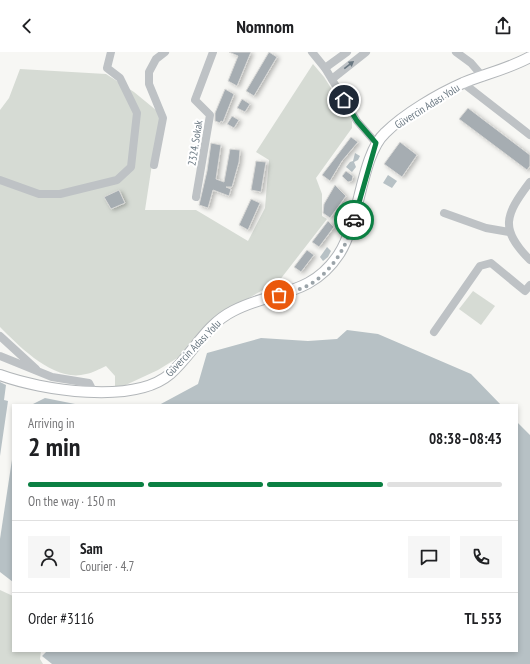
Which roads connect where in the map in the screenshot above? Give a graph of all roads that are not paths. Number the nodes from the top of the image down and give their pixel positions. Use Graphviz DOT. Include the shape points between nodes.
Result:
graph roads {
  1 [pos="111,52"];
  2 [pos="165,52"];
  3 [pos="213,52"];
  4 [pos="312,52"];
  5 [pos="347,52"];
  6 [pos="366,52"];
  7 [pos="456,52"];
  8 [pos="530,57"];
  9 [pos="325,68"];
  10 [pos="483,77"];
  11 [pos="332,79"];
  12 [pos="463,83"];
  13 [pos="530,135"];
  14 [pos="376,143"];
  15 [pos="154,165"];
  16 [pos="0,180"];
  17 [pos="530,182"];
  18 [pos="196,197"];
  19 [pos="444,213"];
  20 [pos="509,232"];
  21 [pos="530,260"];
  22 [pos="528,290"];
  23 [pos="434,332"];
  24 [pos="0,336"];
  25 [pos="0,356"];
  26 [pos="40,372"];
  27 [pos="0,374"];
  28 [pos="93,391"];
  1 -- 16 [label="street" via="107,68 120,78 137,113 131,167 117,180 60,194 39,194"];
  2 -- 15 [label="street" via="156,59 148,72 149,84 163,118"];
  3 -- 18 [label="street, 2324. Sokak" via="196,100 210,115"];
  4 -- 9 [label="street"];
  5 -- 9 [label="street"];
  11 -- 6 [label="street, one-way"];
  7 -- 10 [label="street" via="471,63"];
  8 -- 10 [label="main road, Güvercin Adası Yolu"];
  9 -- 11 [label="street"];
  10 -- 12 [label="main road, Güvercin Adası Yolu"];
  11 -- 14 [label="street" via="357,121"];
  12 -- 13 [label="street"];
  12 -- 14 [label="main road, Güvercin Adası Yolu" via="407,116 384,133"];
  14 -- 28 [label="main road, Güvercin Adası Yolu" via="349,234 338,255 323,274 303,288 240,308 219,319 175,368 156,382 122,392"];
  17 -- 20 [label="street" via="511,212"];
  19 -- 20 [label="street" via="486,228"];
  20 -- 21 [label="street"];
  22 -- 23 [label="street" via="491,263 480,266"];
  24 -- 26 [label="street"];
  25 -- 26 [label="street"];
  26 -- 28 [label="street" via="52,377 89,383"];
  27 -- 28 [label="main road, Güvercin Adası Yolu" via="55,389"];
}
